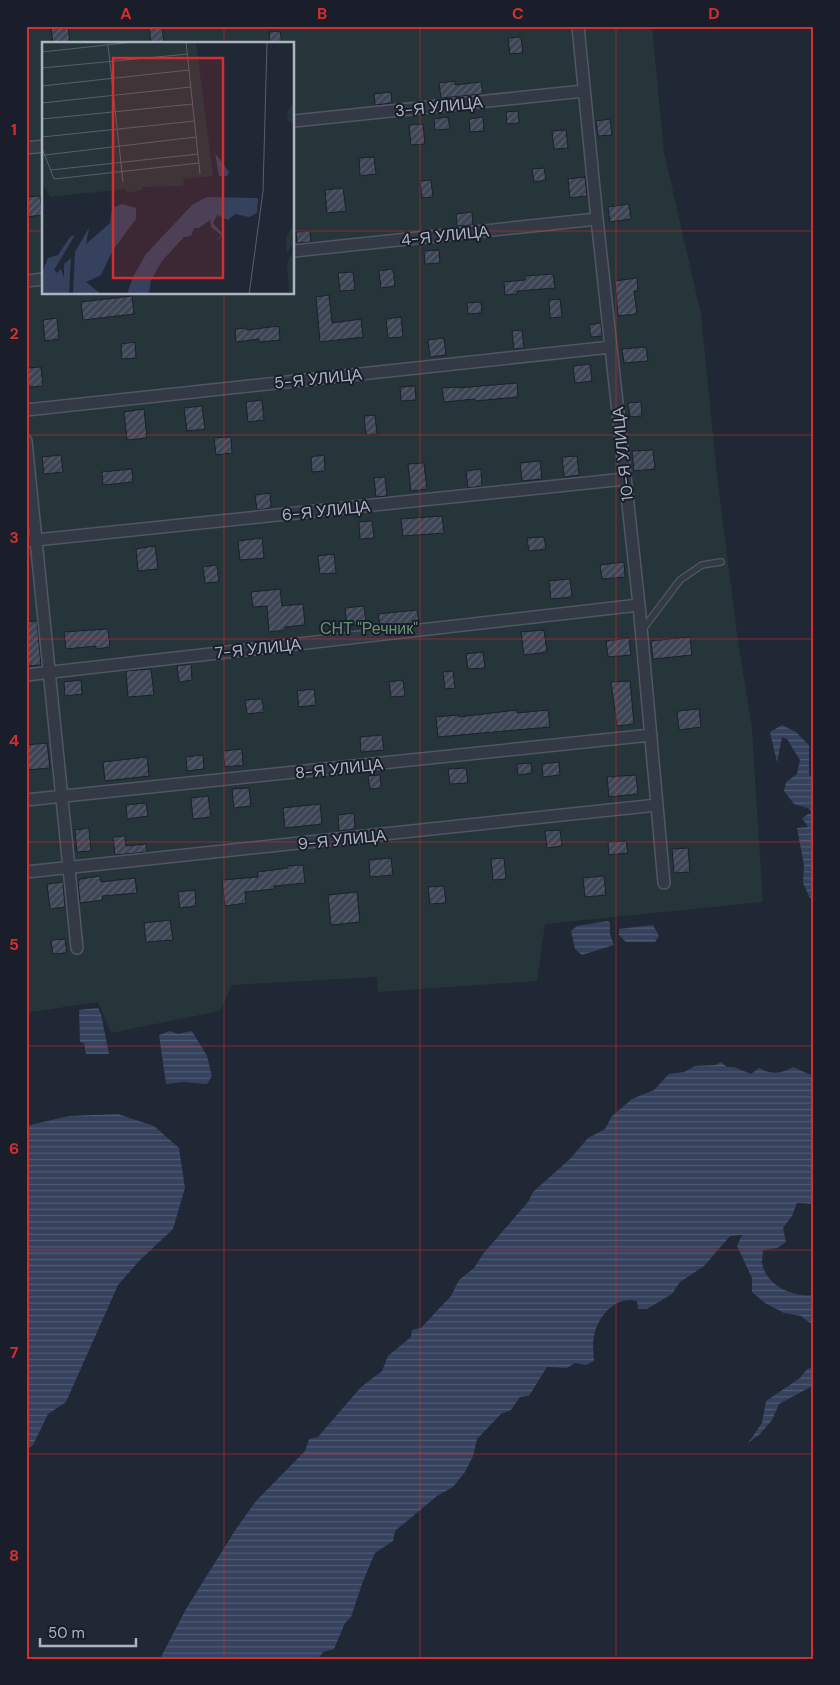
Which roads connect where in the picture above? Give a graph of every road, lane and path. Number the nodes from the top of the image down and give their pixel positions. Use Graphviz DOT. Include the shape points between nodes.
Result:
graph roads {
  1 [pos="578,26"];
  2 [pos="584,91"];
  3 [pos="295,121"];
  4 [pos="42,146"];
  5 [pos="26,148"];
  6 [pos="597,219"];
  7 [pos="295,252"];
  8 [pos="42,279"];
  9 [pos="26,280"];
  10 [pos="611,346"];
  11 [pos="26,410"];
  12 [pos="26,441"];
  13 [pos="625,479"];
  14 [pos="31,540"];
  15 [pos="721,562"];
  16 [pos="639,605"];
  17 [pos="642,631"];
  18 [pos="50,672"];
  19 [pos="26,675"];
  20 [pos="651,735"];
  21 [pos="62,796"];
  22 [pos="26,800"];
  23 [pos="658,805"];
  24 [pos="69,868"];
  25 [pos="26,872"];
  26 [pos="664,882"];
  27 [pos="77,948"];
  1 -- 2 [label="street, 10-Я УЛИЦА"];
  2 -- 3 [label="street, 3-Я УЛИЦА"];
  2 -- 6 [label="street, 10-Я УЛИЦА"];
  4 -- 5 [label="street"];
  6 -- 7 [label="street, 4-Я УЛИЦА"];
  6 -- 10 [label="street, 10-Я УЛИЦА"];
  8 -- 9 [label="street"];
  10 -- 11 [label="street, 5-Я УЛИЦА"];
  10 -- 13 [label="street, 10-Я УЛИЦА"];
  12 -- 14 [label="street"];
  13 -- 14 [label="street, 6-Я УЛИЦА"];
  13 -- 16 [label="street, 10-Я УЛИЦА"];
  14 -- 18 [label="street"];
  15 -- 17 [label="lane" via="702,565 680,580"];
  16 -- 17 [label="street, 10-Я УЛИЦА"];
  16 -- 18 [label="street, 7-Я УЛИЦА"];
  17 -- 20 [label="street, 10-Я УЛИЦА"];
  18 -- 19 [label="street, 7-Я УЛИЦА"];
  18 -- 21 [label="street"];
  20 -- 21 [label="street, 8-Я УЛИЦА"];
  20 -- 23 [label="street, 10-Я УЛИЦА"];
  21 -- 22 [label="street, 8-Я УЛИЦА"];
  21 -- 24 [label="street"];
  23 -- 24 [label="street, 9-Я УЛИЦА"];
  23 -- 26 [label="street, 10-Я УЛИЦА"];
  24 -- 25 [label="street, 9-Я УЛИЦА"];
  24 -- 27 [label="street"];
}
